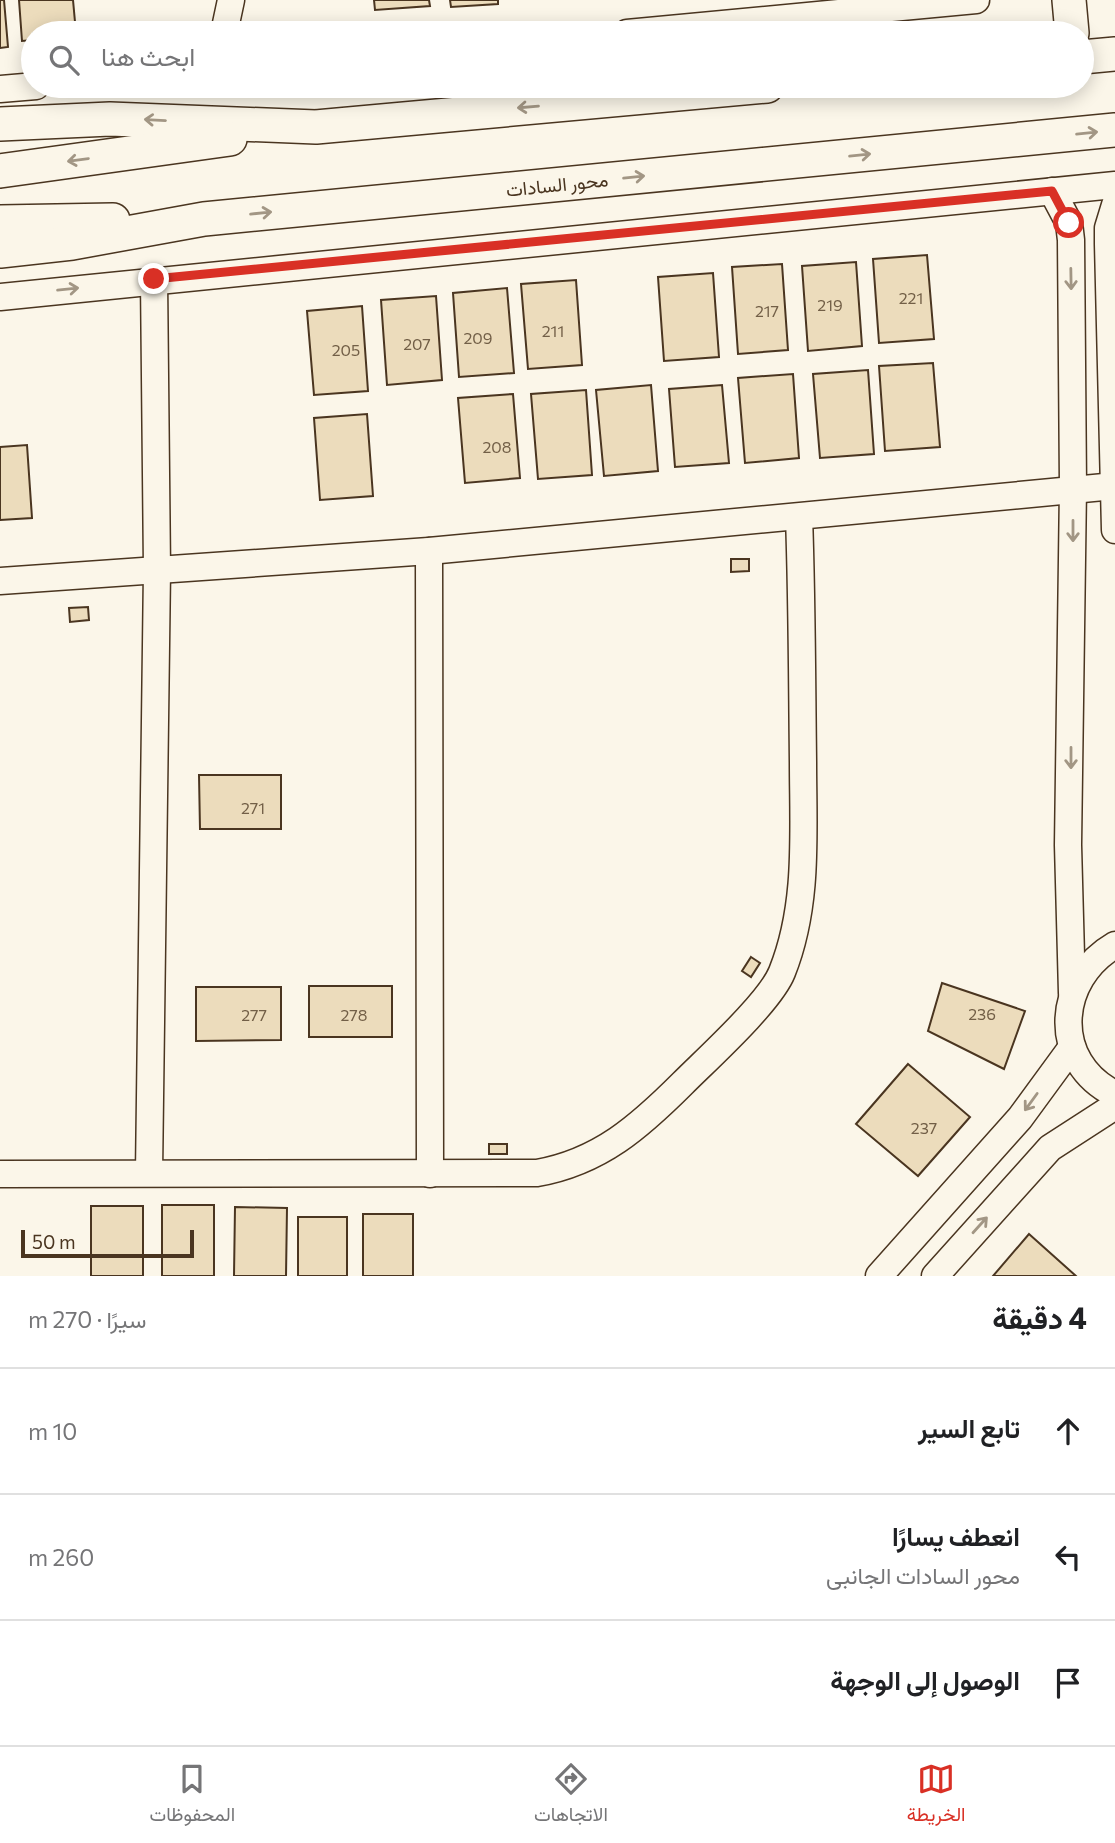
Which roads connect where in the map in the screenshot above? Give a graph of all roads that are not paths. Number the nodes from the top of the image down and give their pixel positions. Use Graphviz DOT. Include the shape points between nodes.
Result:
graph roads {
  1 [pos="231,0"];
  2 [pos="785,0"];
  3 [pos="976,0"];
  4 [pos="1069,0"];
  5 [pos="913,3"];
  6 [pos="227,21"];
  7 [pos="752,21"];
  8 [pos="1071,21"];
  9 [pos="1115,54"];
  10 [pos="1094,56"];
  11 [pos="21,87"];
  12 [pos="0,89"];
  13 [pos="635,98"];
  14 [pos="0,124"];
  15 [pos="316,127"];
  16 [pos="1115,130"];
  17 [pos="0,171"];
  18 [pos="1115,185"];
  19 [pos="1052,191"];
  20 [pos="1115,205"];
  21 [pos="204,219"];
  22 [pos="0,222"];
  23 [pos="0,251"];
  24 [pos="154,279"];
  25 [pos="0,297"];
  26 [pos="1114,486"];
  27 [pos="1073,487"];
  28 [pos="799,517"];
  29 [pos="1115,530"];
  30 [pos="429,551"];
  31 [pos="157,570"];
  32 [pos="0,581"];
  33 [pos="1115,945"];
  34 [pos="1072,993"];
  35 [pos="1072,1047"];
  36 [pos="1115,1094"];
  37 [pos="1115,1106"];
  38 [pos="149,1173"];
  39 [pos="0,1174"];
  40 [pos="430,1174"];
  41 [pos="879,1276"];
  42 [pos="935,1276"];
  1 -- 6 [label="street"];
  2 -- 7 [label="street"];
  3 -- 5 [label="street"];
  4 -- 8 [label="main road"];
  5 -- 7 [label="street"];
  9 -- 10 [label="main road"];
  11 -- 12 [label="street"];
  13 -- 15 [label="main road, one-way"];
  15 -- 14 [label="main road, one-way" via="110,119"];
  15 -- 17 [label="main road, one-way"];
  21 -- 16 [label="main road, محور السادات, one-way"];
  18 -- 19 [label="street"];
  19 -- 24 [label="street"];
  19 -- 27 [label="street, one-way" via="1069,223 1071,240"];
  20 -- 26 [label="street" via="1108,228"];
  21 -- 22 [label="main road"];
  21 -- 23 [label="main road, محور السادات"];
  25 -- 24 [label="street, one-way"];
  24 -- 31 [label="street"];
  26 -- 27 [label="street"];
  26 -- 29 [label="street"];
  27 -- 28 [label="street"];
  27 -- 34 [label="street, one-way" via="1068,845"];
  28 -- 30 [label="street"];
  28 -- 40 [label="street" via="804,864 796,924 782,975 747,1018 649,1118 606,1149 568,1166 537,1172"];
  30 -- 31 [label="street"];
  30 -- 40 [label="street"];
  31 -- 32 [label="street"];
  31 -- 38 [label="street"];
  33 -- 34 [label="street" via="1098,954"];
  34 -- 35 [label="street" via="1068,1020"];
  35 -- 36 [label="street" via="1084,1070"];
  35 -- 41 [label="street, one-way" via="1020,1118"];
  42 -- 37 [label="street, one-way" via="1050,1148"];
  38 -- 39 [label="street"];
  38 -- 40 [label="street"];
}
